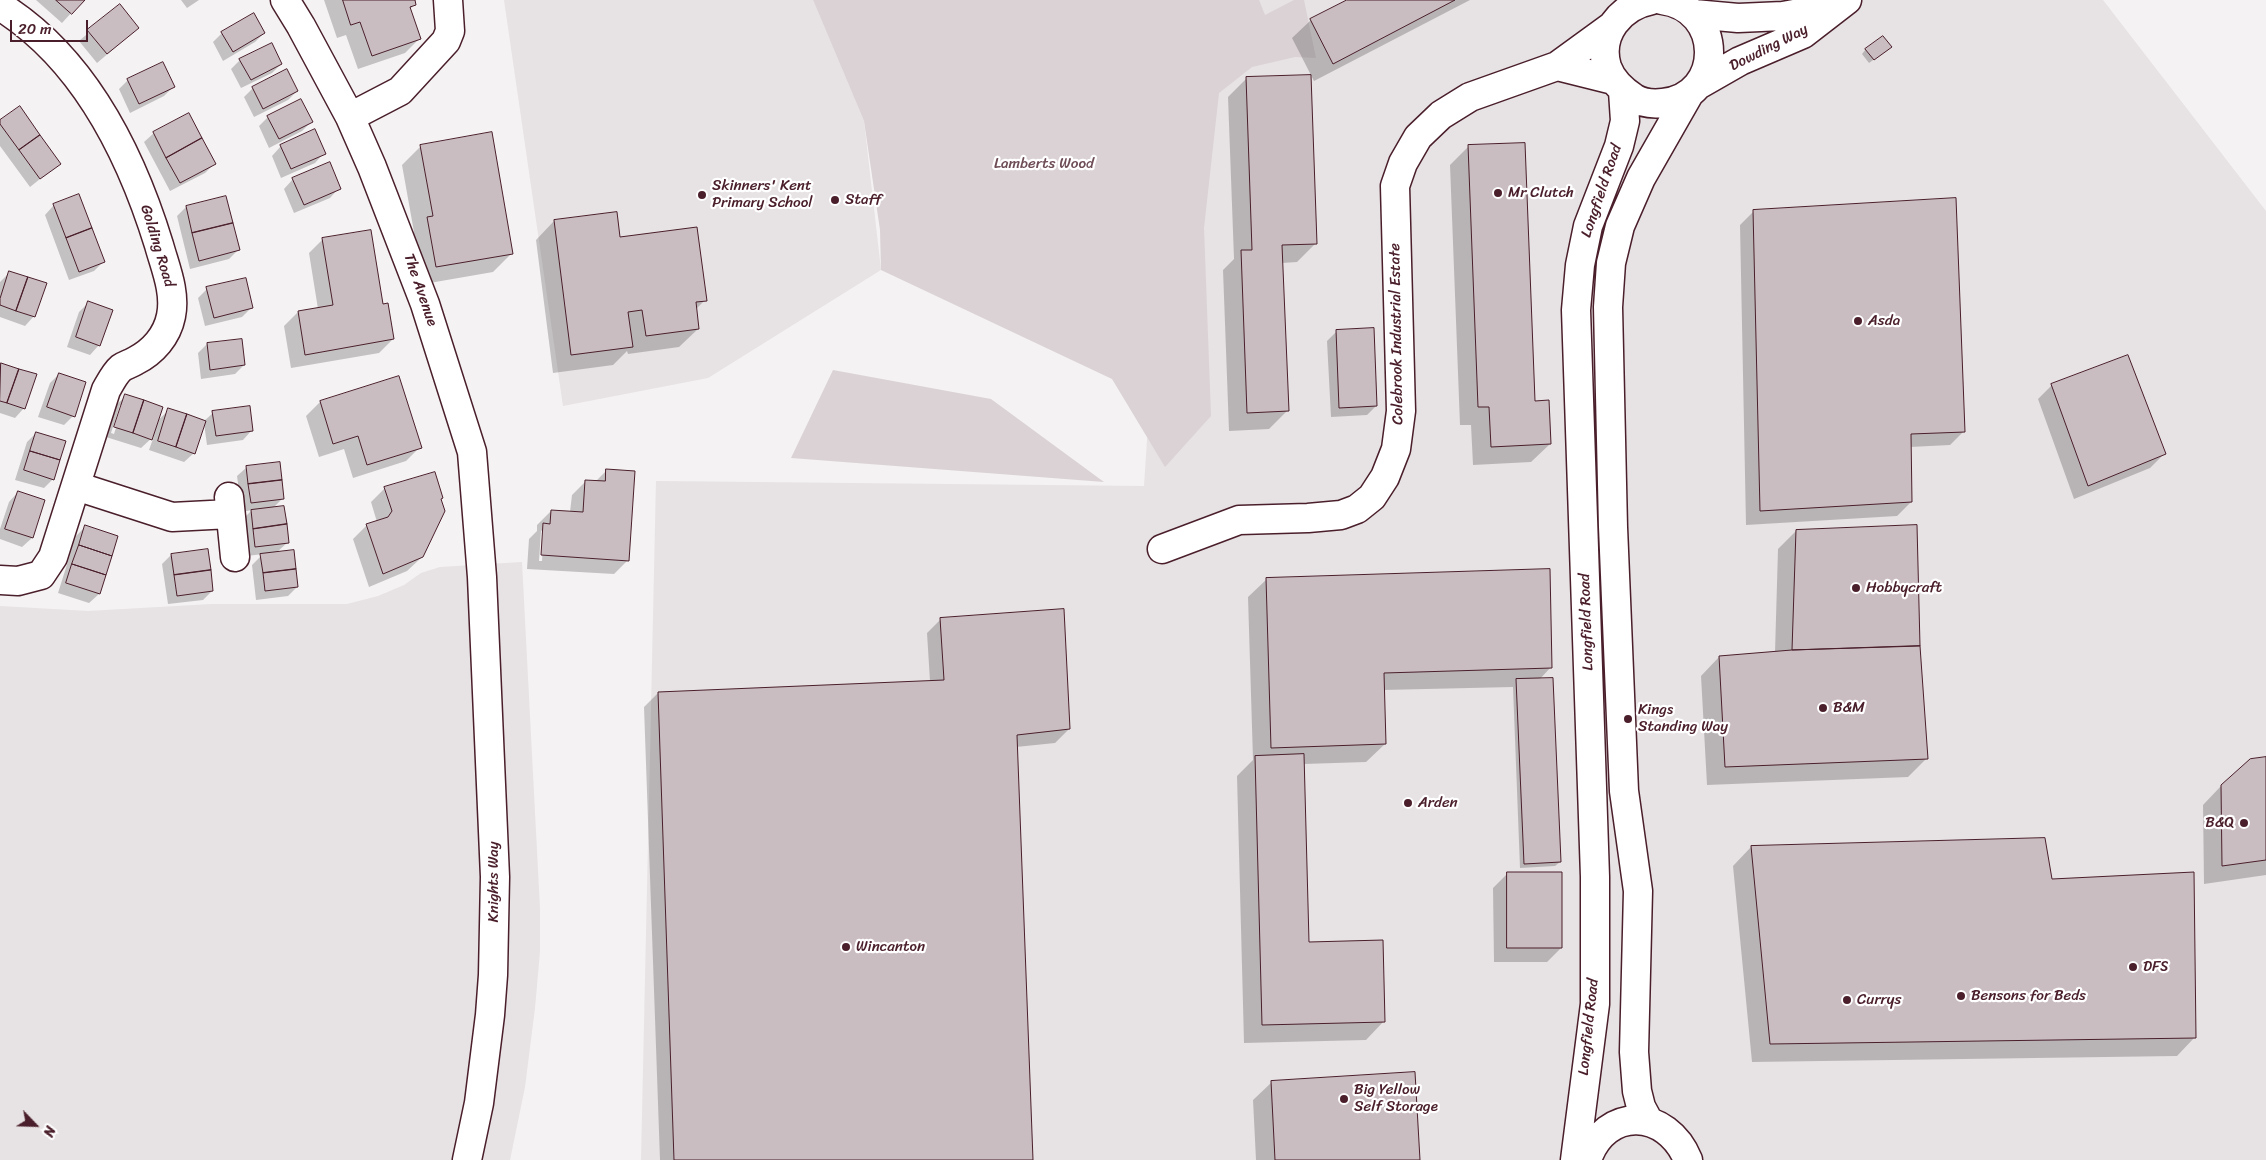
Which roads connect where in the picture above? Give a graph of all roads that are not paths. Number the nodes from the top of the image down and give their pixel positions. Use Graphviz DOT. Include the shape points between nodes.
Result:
graph roads {
  1 [pos="284,0"];
  2 [pos="448,0"];
  3 [pos="1671,3"];
  4 [pos="1842,3"];
  5 [pos="0,6"];
  6 [pos="1621,13"];
  7 [pos="1557,66"];
  8 [pos="1618,85"];
  9 [pos="1693,89"];
  10 [pos="350,117"];
  11 [pos="76,486"];
  12 [pos="1162,549"];
  13 [pos="235,557"];
  14 [pos="0,580"];
  15 [pos="483,602"];
  16 [pos="1648,1120"];
  17 [pos="467,1160"];
  18 [pos="1575,1160"];
  19 [pos="1587,1160"];
  20 [pos="1688,1160"];
  1 -- 10 [label="street, The Avenue"];
  2 -- 10 [label="street" via="450,32 446,41 400,91"];
  3 -- 4 [label="street, Dowding Way" via="1738,18 1783,16"];
  3 -- 6 [label="street" via="1639,3"];
  3 -- 9 [label="street" via="1704,27 1709,49 1706,72"];
  4 -- 9 [label="street, Dowding Way" via="1803,34 1740,61"];
  5 -- 11 [label="street, Golding Road" via="43,38 86,88 116,138 148,211 172,296 165,335 149,352 120,369 106,390"];
  6 -- 7 [label="street, Colebrook Industrial Estate"];
  6 -- 8 [label="street" via="1606,39 1605,53 1607,67"];
  7 -- 8 [label="street"];
  7 -- 12 [label="street, Colebrook Industrial Estate" via="1470,97 1441,115 1418,137 1404,163 1395,186 1401,411 1396,449 1385,477 1372,497 1357,509 1341,515 1239,520"];
  8 -- 9 [label="street" via="1638,100 1655,104 1673,102"];
  8 -- 18 [label="street, Longfield Road" via="1624,121 1619,146 1588,226 1576,310 1595,886 1595,1004"];
  9 -- 16 [label="street, Longfield Road" via="1641,178 1620,226 1611,263 1608,307 1624,791 1638,891 1634,1052 1640,1107"];
  10 -- 15 [label="street, The Avenue" via="404,246 471,448"];
  11 -- 13 [label="street" via="172,517 229,506"];
  11 -- 14 [label="street, Golding Road" via="53,557 41,575 18,581"];
  15 -- 17 [label="street, Knights Way" via="494,832 494,975 479,1103"];
  16 -- 19 [label="street" via="1620,1123 1599,1136"];
  16 -- 20 [label="street" via="1674,1136"];
}
